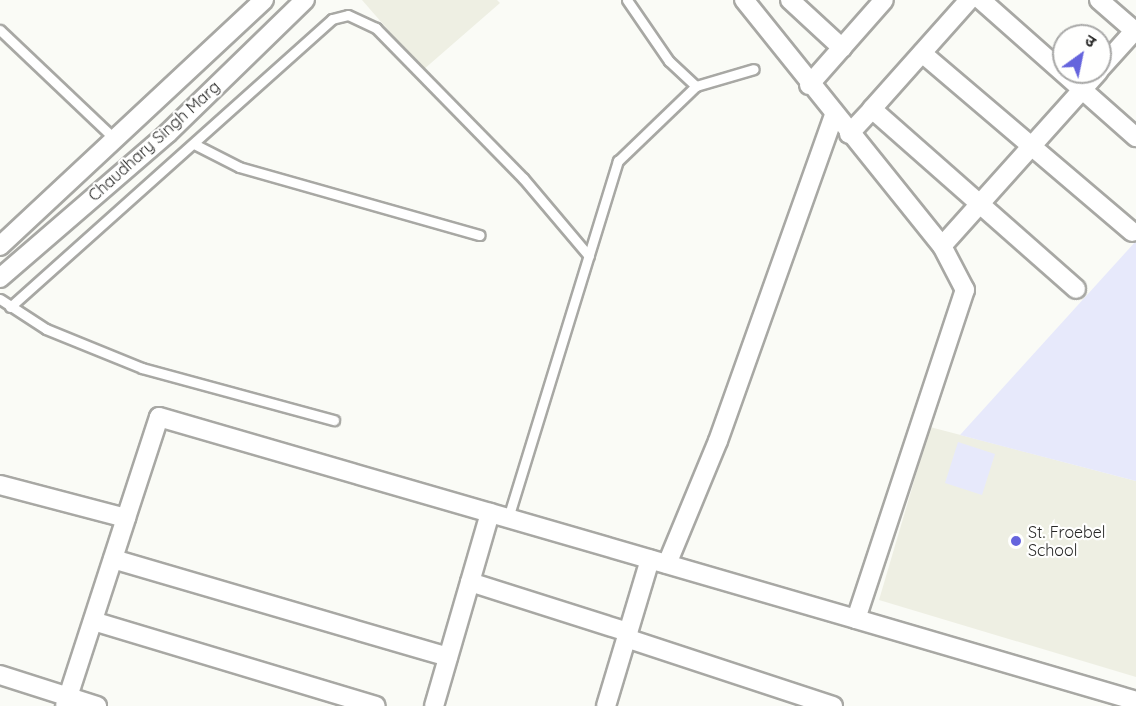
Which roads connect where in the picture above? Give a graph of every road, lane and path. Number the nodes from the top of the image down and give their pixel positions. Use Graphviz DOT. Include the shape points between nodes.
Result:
graph roads {
  1 [pos="264,0"];
  2 [pos="305,0"];
  3 [pos="627,0"];
  4 [pos="744,0"];
  5 [pos="790,0"];
  6 [pos="969,0"];
  7 [pos="981,0"];
  8 [pos="1099,0"];
  9 [pos="874,3"];
  10 [pos="0,30"];
  11 [pos="1135,31"];
  12 [pos="842,48"];
  13 [pos="922,53"];
  14 [pos="1112,57"];
  15 [pos="754,69"];
  16 [pos="1087,84"];
  17 [pos="809,85"];
  18 [pos="696,86"];
  19 [pos="1082,90"];
  20 [pos="872,109"];
  21 [pos="834,115"];
  22 [pos="849,134"];
  23 [pos="1136,137"];
  24 [pos="114,138"];
  25 [pos="196,145"];
  26 [pos="1030,148"];
  27 [pos="980,204"];
  28 [pos="1132,232"];
  29 [pos="480,235"];
  30 [pos="0,246"];
  31 [pos="942,246"];
  32 [pos="589,256"];
  33 [pos="0,278"];
  34 [pos="1076,289"];
  35 [pos="0,299"];
  36 [pos="10,307"];
  37 [pos="334,420"];
  38 [pos="0,484"];
  39 [pos="490,513"];
  40 [pos="126,518"];
  41 [pos="508,518"];
  42 [pos="113,559"];
  43 [pos="658,562"];
  44 [pos="470,582"];
  45 [pos="856,619"];
  46 [pos="93,621"];
  47 [pos="627,635"];
  48 [pos="448,657"];
  49 [pos="0,675"];
  50 [pos="1136,701"];
  51 [pos="66,702"];
  52 [pos="97,706"];
  53 [pos="376,706"];
  54 [pos="434,706"];
  55 [pos="606,706"];
  56 [pos="833,706"];
  1 -- 24 [label="street, Chaudhary Singh Marg"];
  2 -- 33 [label="street, Chaudhary Singh Marg" via="168,133"];
  3 -- 18 [label="lane" via="669,61"];
  4 -- 17 [label="street"];
  5 -- 12 [label="street"];
  6 -- 13 [label="street"];
  7 -- 19 [label="street"];
  8 -- 11 [label="street"];
  9 -- 12 [label="street"];
  10 -- 24 [label="lane"];
  11 -- 14 [label="street"];
  12 -- 17 [label="street"];
  13 -- 20 [label="street"];
  13 -- 26 [label="street"];
  15 -- 18 [label="lane"];
  16 -- 19 [label="street"];
  17 -- 21 [label="street"];
  18 -- 32 [label="lane" via="618,161"];
  19 -- 23 [label="street"];
  19 -- 26 [label="street"];
  20 -- 22 [label="street"];
  20 -- 27 [label="street"];
  21 -- 22 [label="street"];
  21 -- 43 [label="street" via="718,441"];
  22 -- 31 [label="street"];
  24 -- 30 [label="street, Chaudhary Singh Marg"];
  25 -- 29 [label="lane" via="239,167"];
  25 -- 32 [label="lane" via="332,19 348,15 376,28 523,178"];
  25 -- 36 [label="lane"];
  26 -- 27 [label="street"];
  26 -- 28 [label="street"];
  27 -- 31 [label="street"];
  27 -- 34 [label="street"];
  31 -- 45 [label="street" via="965,290 964,304"];
  32 -- 41 [label="lane"];
  35 -- 36 [label="lane"];
  36 -- 37 [label="lane" via="142,368"];
  38 -- 40 [label="street"];
  39 -- 40 [label="street" via="159,417"];
  39 -- 41 [label="street"];
  39 -- 44 [label="street"];
  40 -- 42 [label="street"];
  41 -- 43 [label="street"];
  42 -- 46 [label="street"];
  42 -- 48 [label="street"];
  43 -- 45 [label="street"];
  43 -- 47 [label="street"];
  44 -- 47 [label="street"];
  44 -- 48 [label="street"];
  45 -- 50 [label="street"];
  46 -- 51 [label="street"];
  46 -- 53 [label="street"];
  47 -- 55 [label="street"];
  47 -- 56 [label="street"];
  48 -- 54 [label="street"];
  49 -- 51 [label="street"];
  51 -- 52 [label="street"];
}
